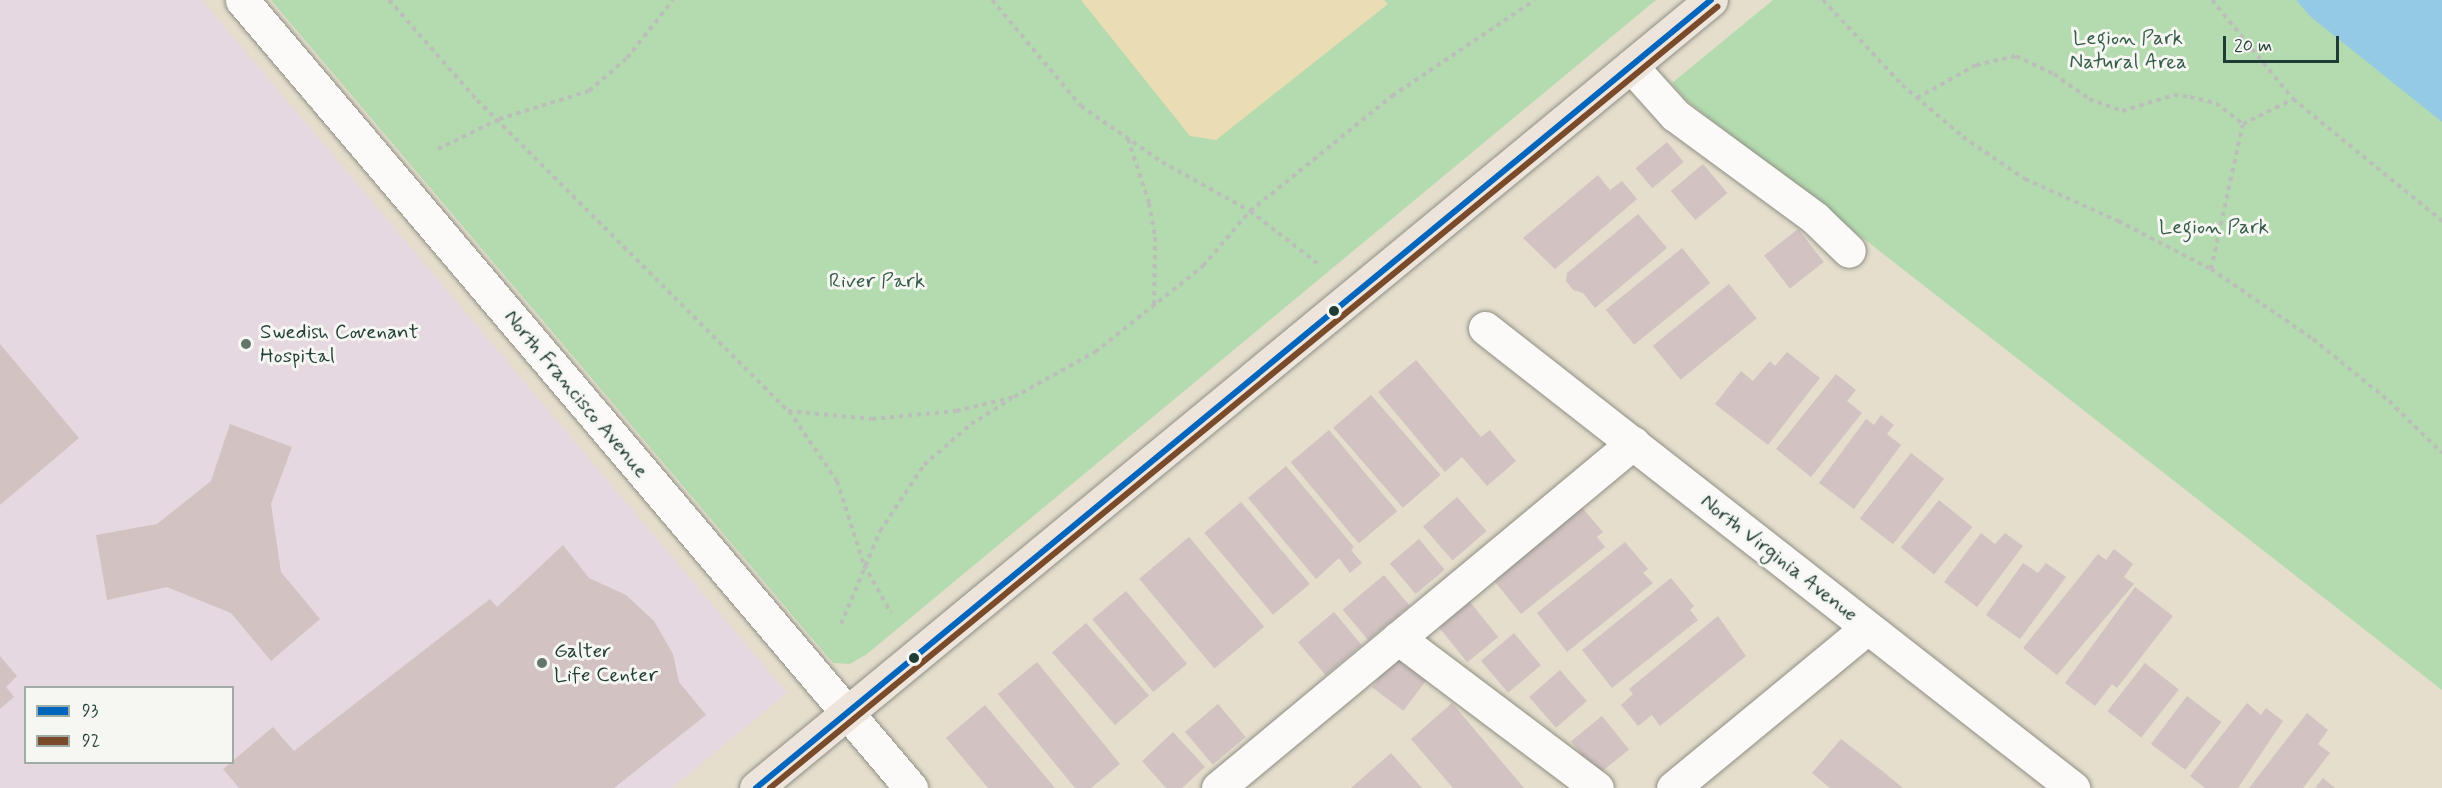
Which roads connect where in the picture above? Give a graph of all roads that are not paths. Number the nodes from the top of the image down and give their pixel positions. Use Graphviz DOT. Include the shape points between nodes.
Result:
graph roads {
  1 [pos="242,0"];
  2 [pos="1711,0"];
  3 [pos="1631,66"];
  4 [pos="1849,251"];
  5 [pos="1485,328"];
  6 [pos="1633,443"];
  7 [pos="1867,628"];
  8 [pos="1398,638"];
  9 [pos="847,712"];
  10 [pos="756,788"];
  11 [pos="910,788"];
  12 [pos="1218,788"];
  13 [pos="1597,788"];
  14 [pos="1673,788"];
  15 [pos="2073,788"];
  1 -- 9 [label="street, North Francisco Avenue"];
  2 -- 3 [label="main road"];
  3 -- 4 [label="street" via="1675,115 1815,218"];
  3 -- 9 [label="main road"];
  5 -- 6 [label="street, North Virginia Avenue"];
  6 -- 7 [label="street, North Virginia Avenue"];
  6 -- 8 [label="street"];
  7 -- 14 [label="street"];
  7 -- 15 [label="street, North Virginia Avenue"];
  8 -- 12 [label="street"];
  8 -- 13 [label="street"];
  9 -- 10 [label="main road"];
  9 -- 11 [label="street, North Francisco Avenue"];
}
